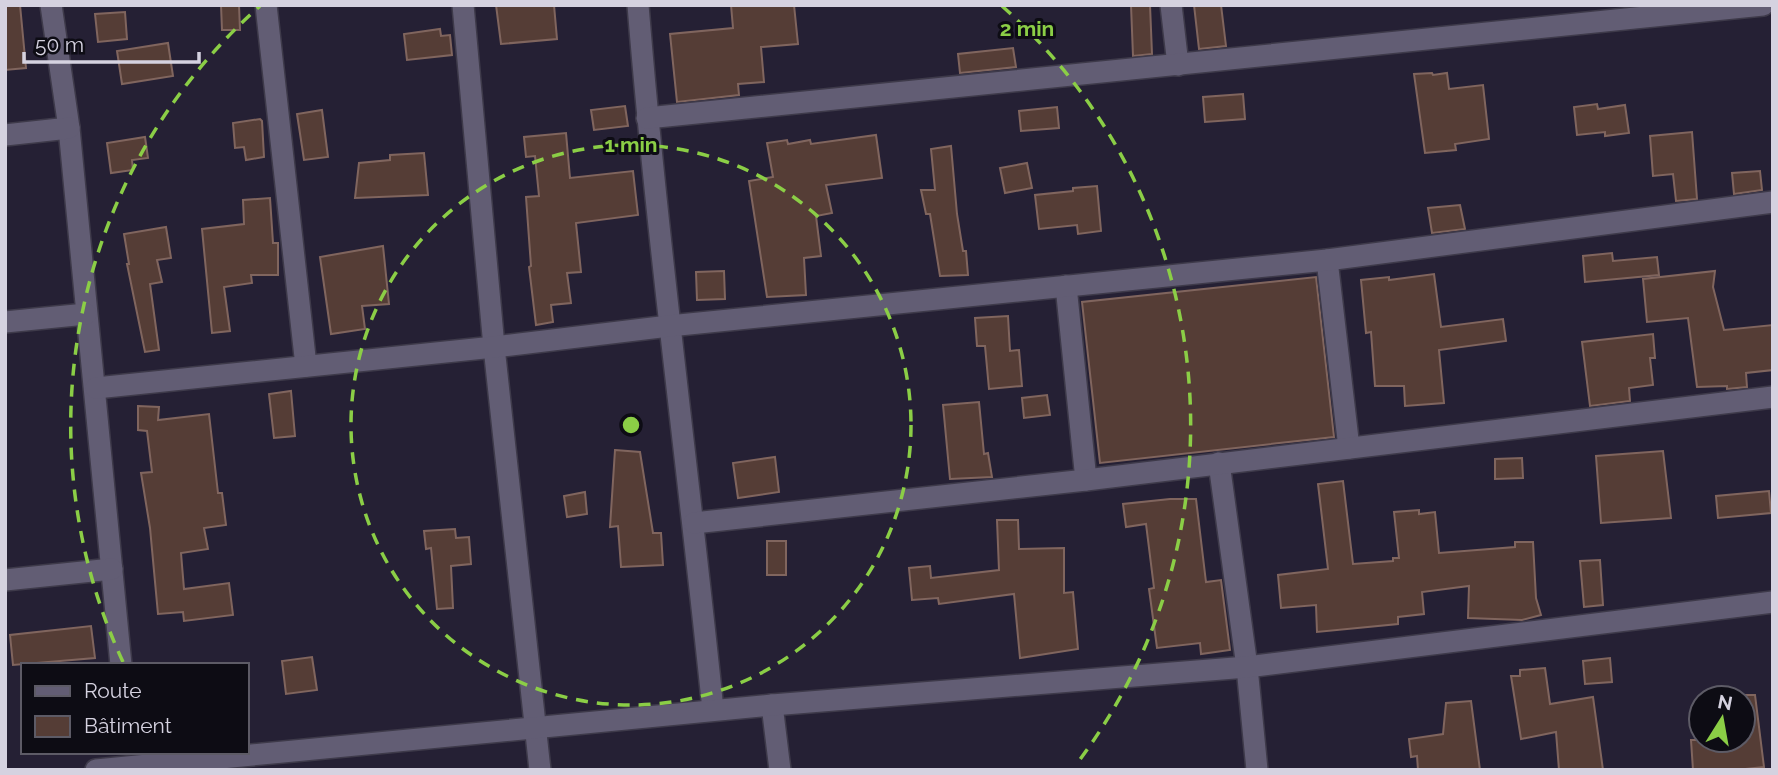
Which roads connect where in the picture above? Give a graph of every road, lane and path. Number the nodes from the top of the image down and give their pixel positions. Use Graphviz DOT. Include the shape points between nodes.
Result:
graph roads {
  1 [pos="51,5"];
  2 [pos="266,5"];
  3 [pos="463,5"];
  4 [pos="638,5"];
  5 [pos="1171,5"];
  6 [pos="1763,5"];
  7 [pos="1178,65"];
  8 [pos="647,118"];
  9 [pos="69,128"];
  10 [pos="5,135"];
  11 [pos="1773,202"];
  12 [pos="1327,260"];
  13 [pos="1066,286"];
  14 [pos="86,314"];
  15 [pos="5,322"];
  16 [pos="669,326"];
  17 [pos="494,347"];
  18 [pos="306,366"];
  19 [pos="96,388"];
  20 [pos="1773,397"];
  21 [pos="1349,448"];
  22 [pos="1219,463"];
  23 [pos="1086,480"];
  24 [pos="694,523"];
  25 [pos="112,569"];
  26 [pos="5,580"];
  27 [pos="1773,602"];
  28 [pos="121,663"];
  29 [pos="1247,667"];
  30 [pos="772,705"];
  31 [pos="713,710"];
  32 [pos="535,727"];
  33 [pos="248,752"];
  34 [pos="230,754"];
  35 [pos="129,763"];
  36 [pos="96,770"];
  37 [pos="540,770"];
  38 [pos="780,770"];
  39 [pos="1257,770"];
  1 -- 9 [label="street"];
  2 -- 18 [label="street"];
  3 -- 17 [label="street"];
  4 -- 8 [label="street"];
  5 -- 7 [label="street"];
  6 -- 7 [label="street"];
  7 -- 8 [label="street"];
  8 -- 16 [label="street"];
  9 -- 10 [label="street"];
  9 -- 14 [label="street"];
  11 -- 12 [label="street"];
  12 -- 13 [label="street"];
  12 -- 21 [label="street"];
  13 -- 16 [label="street"];
  13 -- 23 [label="street"];
  14 -- 15 [label="street"];
  14 -- 19 [label="street"];
  16 -- 17 [label="street"];
  16 -- 24 [label="street"];
  17 -- 18 [label="street"];
  17 -- 32 [label="street"];
  18 -- 19 [label="street"];
  19 -- 25 [label="street"];
  20 -- 21 [label="street"];
  21 -- 22 [label="street"];
  22 -- 23 [label="street"];
  22 -- 29 [label="street"];
  23 -- 24 [label="street"];
  24 -- 31 [label="street"];
  25 -- 26 [label="street"];
  25 -- 28 [label="street"];
  27 -- 29 [label="street"];
  29 -- 30 [label="street"];
  29 -- 39 [label="street"];
  30 -- 31 [label="street"];
  30 -- 38 [label="street"];
  31 -- 32 [label="street"];
  32 -- 33 [label="street"];
  32 -- 37 [label="street"];
  34 -- 35 [label="street"];
  35 -- 36 [label="street"];
}
